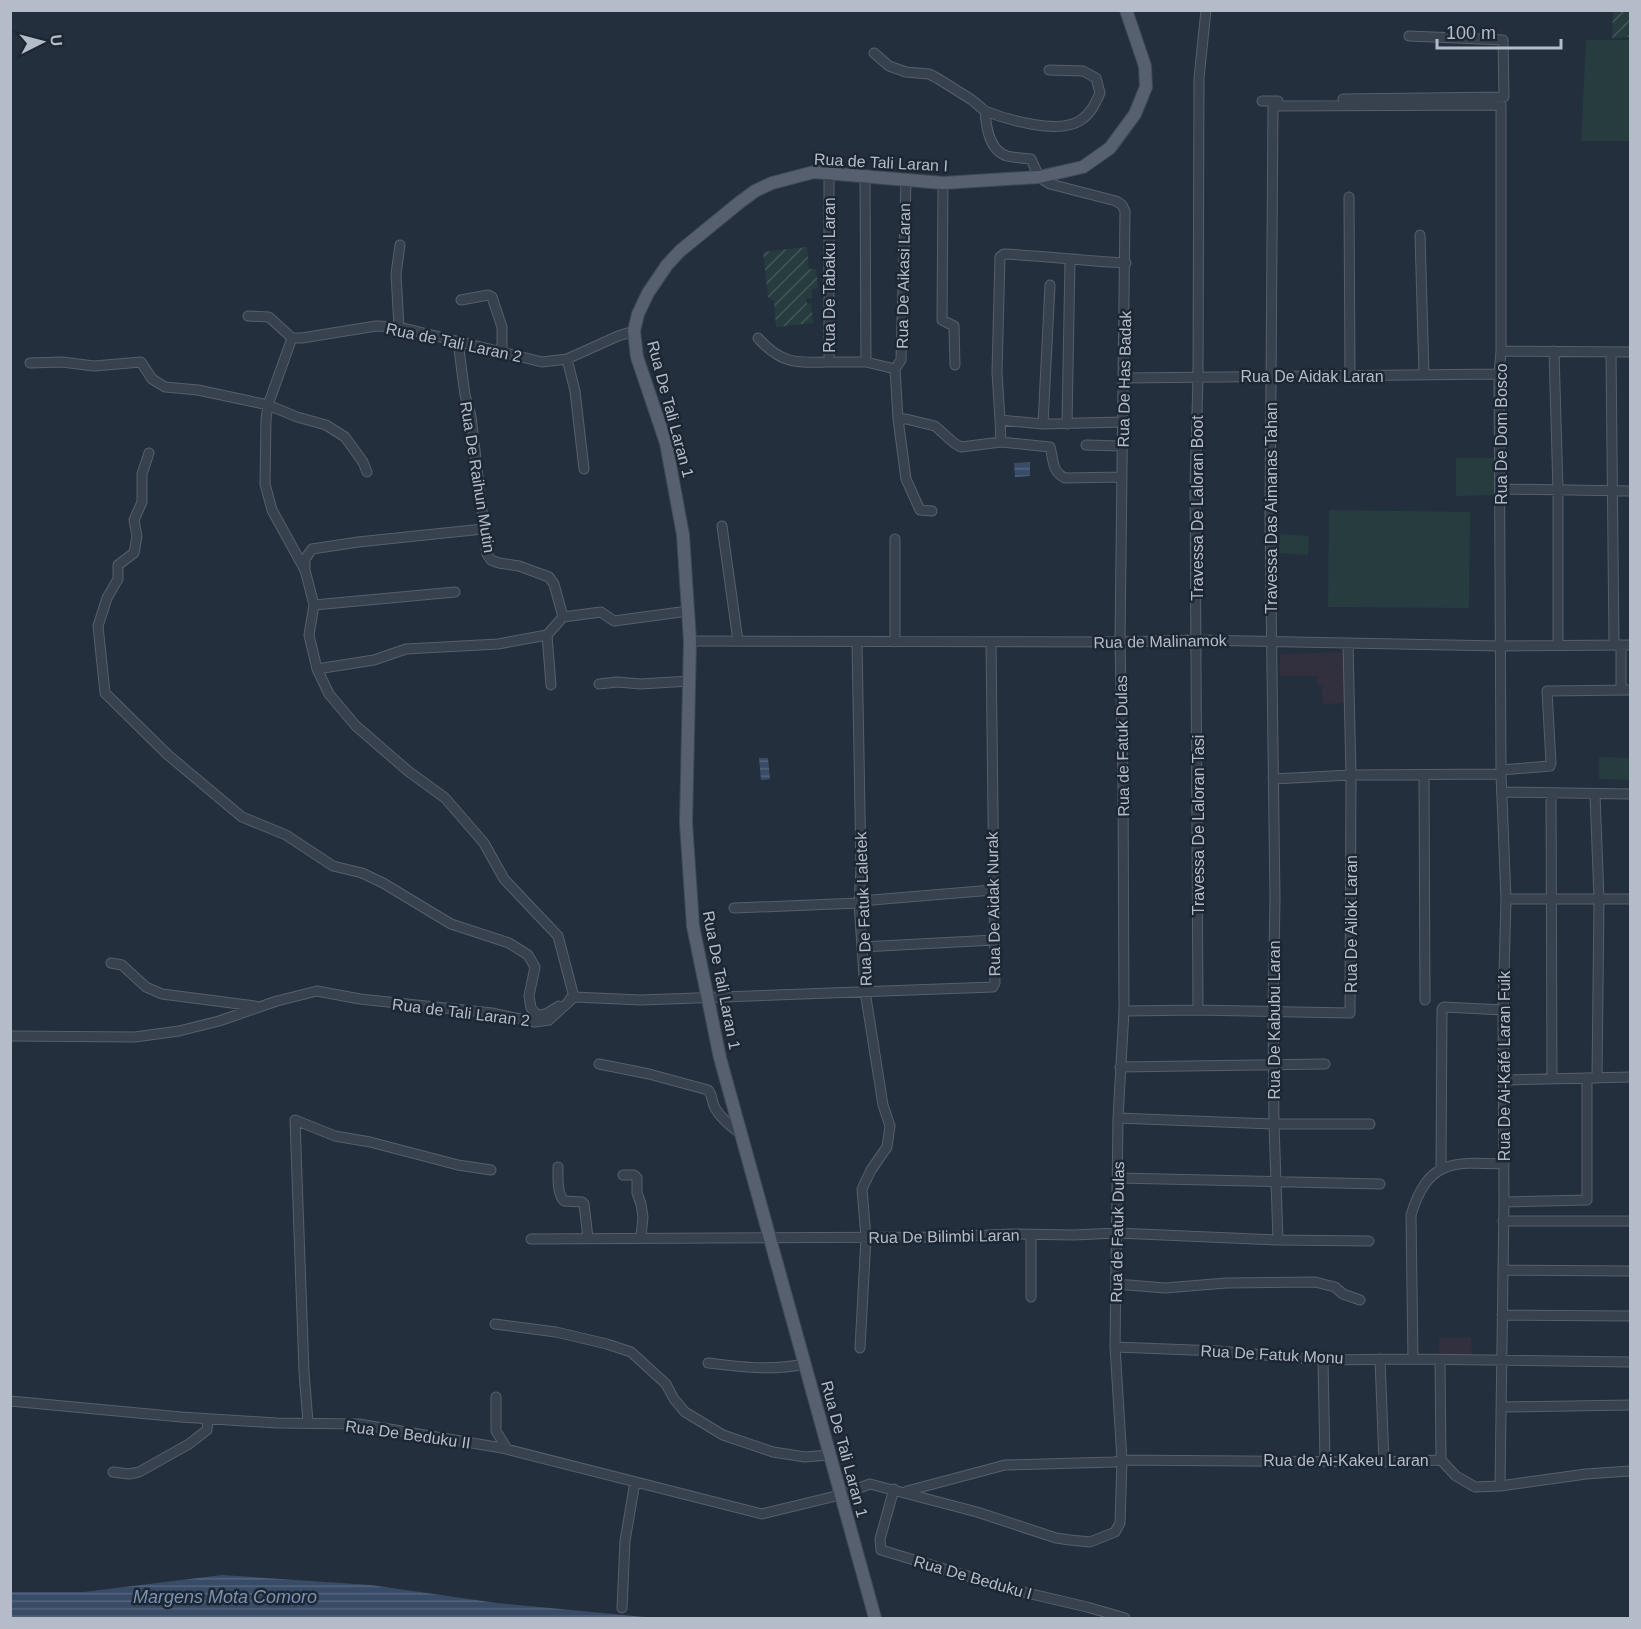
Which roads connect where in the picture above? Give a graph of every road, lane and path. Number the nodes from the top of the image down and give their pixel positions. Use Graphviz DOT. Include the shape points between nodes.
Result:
graph roads {
  1 [pos="1126,10"];
  2 [pos="1206,10"];
  3 [pos="1409,36"];
  4 [pos="874,53"];
  5 [pos="1049,70"];
  6 [pos="1262,101"];
  7 [pos="984,111"];
  8 [pos="829,173"];
  9 [pos="865,176"];
  10 [pos="1039,177"];
  11 [pos="906,181"];
  12 [pos="943,183"];
  13 [pos="1349,197"];
  14 [pos="1420,235"];
  15 [pos="400,245"];
  16 [pos="1070,260"];
  17 [pos="1126,263"];
  18 [pos="1050,285"];
  19 [pos="461,300"];
  20 [pos="248,316"];
  21 [pos="399,327"];
  22 [pos="634,331"];
  23 [pos="292,338"];
  24 [pos="758,338"];
  25 [pos="458,342"];
  26 [pos="502,351"];
  27 [pos="1501,351"];
  28 [pos="1554,351"];
  29 [pos="1611,352"];
  30 [pos="1630,352"];
  31 [pos="567,359"];
  32 [pos="829,362"];
  33 [pos="867,362"];
  34 [pos="30,363"];
  35 [pos="954,365"];
  36 [pos="895,369"];
  37 [pos="1499,374"];
  38 [pos="1424,375"];
  39 [pos="1198,377"];
  40 [pos="1272,377"];
  41 [pos="1350,377"];
  42 [pos="1124,378"];
  43 [pos="268,405"];
  44 [pos="898,419"];
  45 [pos="1000,420"];
  46 [pos="1123,422"];
  47 [pos="1043,424"];
  48 [pos="1067,424"];
  49 [pos="1001,442"];
  50 [pos="1086,445"];
  51 [pos="1122,446"];
  52 [pos="149,453"];
  53 [pos="584,470"];
  54 [pos="367,472"];
  55 [pos="1122,477"];
  56 [pos="1500,489"];
  57 [pos="1558,490"];
  58 [pos="1614,491"];
  59 [pos="1630,491"];
  60 [pos="932,511"];
  61 [pos="722,526"];
  62 [pos="483,529"];
  63 [pos="895,539"];
  64 [pos="305,570"];
  65 [pos="455,592"];
  66 [pos="314,605"];
  67 [pos="688,611"];
  68 [pos="563,617"];
  69 [pos="547,635"];
  70 [pos="1196,640"];
  71 [pos="1271,640"];
  72 [pos="690,641"];
  73 [pos="738,641"];
  74 [pos="857,642"];
  75 [pos="895,642"];
  76 [pos="991,642"];
  77 [pos="1120,642"];
  78 [pos="1348,644"];
  79 [pos="1558,645"];
  80 [pos="1622,645"];
  81 [pos="1500,646"];
  82 [pos="317,669"];
  83 [pos="689,681"];
  84 [pos="599,684"];
  85 [pos="551,685"];
  86 [pos="1626,690"];
  87 [pos="1501,772"];
  88 [pos="1351,775"];
  89 [pos="1424,775"];
  90 [pos="1273,779"];
  91 [pos="1502,792"];
  92 [pos="1551,793"];
  93 [pos="1595,794"];
  94 [pos="1630,794"];
  95 [pos="993,890"];
  96 [pos="1553,897"];
  97 [pos="1506,899"];
  98 [pos="1599,899"];
  99 [pos="1630,899"];
  100 [pos="860,902"];
  101 [pos="734,908"];
  102 [pos="994,940"];
  103 [pos="862,947"];
  104 [pos="111,963"];
  105 [pos="865,991"];
  106 [pos="574,997"];
  107 [pos="706,997"];
  108 [pos="1425,1000"];
  109 [pos="261,1007"];
  110 [pos="1198,1010"];
  111 [pos="1503,1010"];
  112 [pos="1124,1011"];
  113 [pos="1273,1011"];
  114 [pos="10,1036"];
  115 [pos="599,1064"];
  116 [pos="1325,1064"];
  117 [pos="1274,1066"];
  118 [pos="1120,1067"];
  119 [pos="1630,1077"];
  120 [pos="1587,1078"];
  121 [pos="1597,1078"];
  122 [pos="1552,1079"];
  123 [pos="1504,1080"];
  124 [pos="1118,1118"];
  125 [pos="1274,1124"];
  126 [pos="1370,1124"];
  127 [pos="742,1136"];
  128 [pos="1504,1164"];
  129 [pos="558,1167"];
  130 [pos="1441,1169"];
  131 [pos="492,1170"];
  132 [pos="623,1175"];
  133 [pos="1118,1178"];
  134 [pos="1275,1182"];
  135 [pos="1380,1184"];
  136 [pos="1504,1202"];
  137 [pos="1503,1221"];
  138 [pos="1630,1221"];
  139 [pos="1117,1233"];
  140 [pos="1031,1235"];
  141 [pos="588,1238"];
  142 [pos="641,1238"];
  143 [pos="771,1238"];
  144 [pos="866,1238"];
  145 [pos="531,1239"];
  146 [pos="1278,1240"];
  147 [pos="1369,1241"];
  148 [pos="1503,1270"];
  149 [pos="1630,1270"];
  150 [pos="1116,1284"];
  151 [pos="1031,1297"];
  152 [pos="1360,1300"];
  153 [pos="1502,1315"];
  154 [pos="1630,1316"];
  155 [pos="495,1324"];
  156 [pos="1115,1347"];
  157 [pos="860,1348"];
  158 [pos="1380,1359"];
  159 [pos="1413,1359"];
  160 [pos="1323,1360"];
  161 [pos="1440,1360"];
  162 [pos="1502,1360"];
  163 [pos="1630,1362"];
  164 [pos="708,1363"];
  165 [pos="805,1364"];
  166 [pos="496,1396"];
  167 [pos="10,1401"];
  168 [pos="1630,1405"];
  169 [pos="1502,1407"];
  170 [pos="208,1419"];
  171 [pos="308,1422"];
  172 [pos="507,1449"];
  173 [pos="829,1455"];
  174 [pos="1122,1460"];
  175 [pos="1441,1460"];
  176 [pos="1325,1462"];
  177 [pos="1384,1462"];
  178 [pos="1630,1471"];
  179 [pos="113,1472"];
  180 [pos="635,1482"];
  181 [pos="1500,1486"];
  182 [pos="899,1490"];
  183 [pos="840,1495"];
  184 [pos="762,1514"];
  185 [pos="622,1608"];
  186 [pos="875,1618"];
  187 [pos="1125,1618"];
  1 -- 10 [label="main road, Rua de Tali Laran I" via="1147,78 1141,104 1110,148 1083,167"];
  2 -- 39 [label="street, Travessa De Laloran Boot" via="1199,78"];
  3 -- 6 [label="street" via="1503,40 1504,97"];
  4 -- 7 [label="street" via="889,66 937,78"];
  5 -- 7 [label="street" via="1083,71 1096,78 1100,93 1093,110 1080,121 1054,126 1023,123"];
  7 -- 10 [label="street" via="986,129 994,146 1006,156 1031,159"];
  8 -- 9 [label="main road, Rua de Tali Laran I"];
  8 -- 22 [label="main road, Rua de Tali Laran I" via="772,183 740,202 667,265 648,293"];
  8 -- 32 [label="street, Rua De Tabaku Laran"];
  9 -- 11 [label="main road, Rua de Tali Laran I"];
  9 -- 33 [label="street"];
  10 -- 12 [label="main road, Rua de Tali Laran I"];
  10 -- 17 [label="street, Rua De Has Badak" via="1050,184 1122,204"];
  11 -- 12 [label="main road, Rua de Tali Laran I"];
  11 -- 36 [label="street, Rua De Aikasi Laran" via="901,360"];
  12 -- 35 [label="street" via="942,320 954,326"];
  13 -- 41 [label="street"];
  14 -- 38 [label="street"];
  15 -- 21 [label="street" via="396,274"];
  16 -- 17 [label="street"];
  16 -- 45 [label="street" via="1051,256 1000,257"];
  16 -- 48 [label="street"];
  17 -- 42 [label="street, Rua De Has Badak"];
  18 -- 47 [label="street"];
  19 -- 26 [label="street" via="492,297 502,327"];
  20 -- 23 [label="street" via="269,317"];
  21 -- 23 [label="street, Rua de Tali Laran 2" via="376,326"];
  21 -- 25 [label="street, Rua de Tali Laran 2"];
  22 -- 31 [label="street, Rua de Tali Laran 2"];
  22 -- 67 [label="main road, Rua De Tali Laran 1" via="638,357 670,458 683,535"];
  23 -- 43 [label="street"];
  24 -- 32 [label="street" via="769,351 792,363"];
  25 -- 26 [label="street, Rua de Tali Laran 2"];
  25 -- 62 [label="street, Rua De Raihun Mutin" via="471,416"];
  26 -- 31 [label="street, Rua de Tali Laran 2" via="542,362"];
  27 -- 28 [label="street, Rua De Dom Bosco"];
  27 -- 37 [label="street, Rua De Dom Bosco"];
  27 -- 40 [label="street, Travessa Das Aimanas Tahan" via="1501,105 1272,106"];
  28 -- 29 [label="street, Rua De Dom Bosco"];
  28 -- 57 [label="street"];
  29 -- 30 [label="street, Rua De Dom Bosco"];
  29 -- 58 [label="street"];
  31 -- 53 [label="street" via="575,391"];
  32 -- 33 [label="street, Rua De Tabaku Laran"];
  33 -- 36 [label="street, Rua De Tabaku Laran"];
  34 -- 43 [label="street" via="94,366 141,362 152,379 165,387"];
  36 -- 44 [label="street"];
  37 -- 38 [label="street, Rua De Aidak Laran"];
  37 -- 56 [label="street, Rua De Dom Bosco"];
  38 -- 41 [label="street, Rua De Aidak Laran"];
  39 -- 40 [label="street, Rua De Aidak Laran"];
  39 -- 42 [label="street, Rua De Aidak Laran"];
  39 -- 70 [label="street, Travessa De Laloran Boot"];
  40 -- 41 [label="street, Rua De Aidak Laran"];
  40 -- 71 [label="street, Travessa Das Aimanas Tahan"];
  42 -- 46 [label="street, Rua De Has Badak"];
  43 -- 54 [label="street" via="326,425 345,437"];
  43 -- 64 [label="street" via="265,484 272,510"];
  44 -- 49 [label="street" via="935,426 961,447"];
  44 -- 60 [label="street" via="906,479 920,510"];
  45 -- 47 [label="street"];
  45 -- 49 [label="street"];
  46 -- 48 [label="street"];
  46 -- 51 [label="street, Rua De Has Badak"];
  47 -- 48 [label="street"];
  49 -- 55 [label="street" via="1050,447 1054,469 1065,478"];
  50 -- 51 [label="street"];
  51 -- 55 [label="street, Rua De Has Badak"];
  52 -- 106 [label="street" via="142,474 142,501 134,520 134,553 118,565 118,579 98,626 105,693 168,755 242,818 286,836 333,866 383,883 451,924 509,943 528,955 535,967 529,996 537,1015 546,1014"];
  55 -- 77 [label="street, Rua De Has Badak"];
  56 -- 57 [label="street"];
  56 -- 81 [label="street, Rua De Dom Bosco"];
  57 -- 58 [label="street"];
  57 -- 79 [label="street"];
  58 -- 59 [label="street"];
  58 -- 80 [label="street"];
  61 -- 73 [label="street"];
  62 -- 64 [label="street" via="312,549 305,559"];
  62 -- 68 [label="street, Rua De Raihun Mutin" via="491,560 549,577"];
  63 -- 75 [label="street"];
  64 -- 66 [label="street"];
  65 -- 66 [label="street"];
  66 -- 82 [label="street" via="309,635"];
  67 -- 68 [label="street" via="614,621 601,612"];
  67 -- 72 [label="main road, Rua De Tali Laran 1"];
  68 -- 69 [label="street"];
  69 -- 82 [label="street" via="498,644 406,649 374,660"];
  69 -- 85 [label="street"];
  70 -- 71 [label="street, Rua de Malinamok"];
  70 -- 77 [label="street, Rua de Malinamok"];
  70 -- 110 [label="street, Travessa De Laloran Tasi"];
  71 -- 78 [label="street, Rua de Malinamok"];
  71 -- 90 [label="street, Rua De Kabubu Laran"];
  72 -- 73 [label="street, Rua de Malinamok"];
  72 -- 83 [label="main road, Rua De Tali Laran 1"];
  73 -- 74 [label="street, Rua de Malinamok"];
  74 -- 75 [label="street, Rua de Malinamok"];
  74 -- 100 [label="street, Rua De Fatuk Laletek"];
  75 -- 76 [label="street, Rua de Malinamok"];
  76 -- 77 [label="street, Rua de Malinamok"];
  76 -- 95 [label="street, Rua De Aidak Nurak"];
  77 -- 112 [label="street, Rua de Fatuk Dulas"];
  78 -- 81 [label="street, Rua de Malinamok"];
  78 -- 88 [label="street, Rua De Ailok Laran"];
  79 -- 80 [label="street, Rua de Malinamok"];
  79 -- 81 [label="street, Rua de Malinamok"];
  80 -- 86 [label="street"];
  81 -- 87 [label="street, Rua De Ai-Kafé Laran Fuik"];
  82 -- 106 [label="street" via="329,694 356,726 445,798 484,843 504,879 558,936"];
  83 -- 84 [label="street"];
  83 -- 107 [label="main road, Rua De Tali Laran 1" via="686,823 693,926"];
  86 -- 87 [label="street" via="1547,691 1550,766"];
  87 -- 89 [label="street"];
  87 -- 91 [label="street, Rua De Ai-Kafé Laran Fuik"];
  88 -- 89 [label="street"];
  88 -- 90 [label="street"];
  88 -- 113 [label="street, Rua De Ailok Laran" via="1350,1013"];
  89 -- 108 [label="street"];
  90 -- 113 [label="street, Rua De Kabubu Laran"];
  91 -- 92 [label="street"];
  91 -- 97 [label="street, Rua De Ai-Kafé Laran Fuik"];
  92 -- 93 [label="street"];
  92 -- 96 [label="street"];
  93 -- 94 [label="street"];
  93 -- 98 [label="street"];
  95 -- 100 [label="street"];
  95 -- 102 [label="street, Rua De Aidak Nurak"];
  96 -- 97 [label="street"];
  96 -- 98 [label="street"];
  96 -- 122 [label="street"];
  97 -- 111 [label="street, Rua De Ai-Kafé Laran Fuik"];
  98 -- 99 [label="street"];
  98 -- 121 [label="street"];
  100 -- 101 [label="street"];
  100 -- 103 [label="street, Rua De Fatuk Laletek"];
  102 -- 103 [label="street"];
  102 -- 105 [label="street, Rua De Aidak Nurak" via="993,987"];
  103 -- 105 [label="street, Rua De Fatuk Laletek"];
  104 -- 109 [label="street" via="122,965 146,987 162,994"];
  105 -- 107 [label="street, Rua De Aidak Nurak"];
  105 -- 144 [label="street, Rua De Fatuk Laletek" via="883,1105 890,1126 887,1147 862,1189"];
  106 -- 107 [label="street, Rua De Aidak Nurak"];
  106 -- 109 [label="street, Rua de Tali Laran 2" via="549,1020 535,1022 317,991"];
  107 -- 127 [label="main road, Rua De Tali Laran 1"];
  109 -- 114 [label="street, Rua de Tali Laran 2" via="209,1024 146,1035"];
  110 -- 112 [label="street, Rua De Ailok Laran"];
  110 -- 113 [label="street, Rua De Ailok Laran"];
  111 -- 123 [label="street, Rua De Ai-Kafé Laran Fuik"];
  111 -- 130 [label="street" via="1442,1009"];
  112 -- 118 [label="street, Rua de Fatuk Dulas"];
  113 -- 117 [label="street, Rua De Kabubu Laran"];
  115 -- 127 [label="street" via="708,1090 724,1120"];
  116 -- 117 [label="street"];
  117 -- 118 [label="street"];
  117 -- 125 [label="street, Rua De Kabubu Laran"];
  118 -- 124 [label="street, Rua de Fatuk Dulas"];
  119 -- 121 [label="street"];
  120 -- 121 [label="street"];
  120 -- 122 [label="street"];
  120 -- 136 [label="street" via="1587,1200"];
  122 -- 123 [label="street"];
  123 -- 128 [label="street, Rua De Ai-Kafé Laran Fuik"];
  124 -- 125 [label="street"];
  124 -- 133 [label="street, Rua de Fatuk Dulas"];
  125 -- 126 [label="street"];
  125 -- 134 [label="street, Rua De Kabubu Laran"];
  127 -- 143 [label="main road, Rua De Tali Laran 1"];
  128 -- 130 [label="street" via="1471,1162"];
  128 -- 136 [label="street, Rua De Ai-Kafé Laran Fuik"];
  129 -- 141 [label="street" via="561,1198 584,1204"];
  130 -- 159 [label="street" via="1423,1188 1411,1215"];
  131 -- 171 [label="street" via="335,1136 295,1120"];
  132 -- 142 [label="street" via="637,1178 643,1217"];
  133 -- 134 [label="street"];
  133 -- 139 [label="street, Rua de Fatuk Dulas"];
  134 -- 135 [label="street"];
  134 -- 146 [label="street, Rua De Kabubu Laran"];
  136 -- 137 [label="street, Rua De Ai-Kafé Laran Fuik"];
  137 -- 138 [label="street"];
  137 -- 148 [label="street, Rua De Ai-Kafé Laran Fuik"];
  139 -- 140 [label="street, Rua De Bilimbi Laran"];
  139 -- 146 [label="street"];
  139 -- 150 [label="street, Rua de Fatuk Dulas"];
  140 -- 144 [label="street, Rua De Bilimbi Laran"];
  140 -- 151 [label="street"];
  141 -- 142 [label="street, Rua De Bilimbi Laran"];
  141 -- 145 [label="street, Rua De Bilimbi Laran"];
  142 -- 143 [label="street, Rua De Bilimbi Laran"];
  143 -- 144 [label="street, Rua De Bilimbi Laran"];
  143 -- 165 [label="main road, Rua De Tali Laran 1"];
  144 -- 157 [label="street, Rua De Fatuk Laletek"];
  146 -- 147 [label="street"];
  148 -- 149 [label="street"];
  148 -- 153 [label="street, Rua De Ai-Kafé Laran Fuik"];
  150 -- 152 [label="street" via="1165,1288 1316,1282"];
  150 -- 156 [label="street, Rua de Fatuk Dulas"];
  153 -- 154 [label="street"];
  153 -- 162 [label="street, Rua De Ai-Kafé Laran Fuik"];
  155 -- 173 [label="street" via="556,1332 631,1352 666,1384 685,1413 723,1435 773,1452 805,1457"];
  156 -- 160 [label="street, Rua De Fatuk Monu" via="1218,1350"];
  156 -- 174 [label="street, Rua de Fatuk Dulas"];
  158 -- 159 [label="street, Rua De Fatuk Monu"];
  158 -- 160 [label="street, Rua De Fatuk Monu"];
  158 -- 177 [label="street"];
  159 -- 161 [label="street, Rua De Fatuk Monu"];
  160 -- 176 [label="street"];
  161 -- 162 [label="street, Rua De Fatuk Monu"];
  161 -- 175 [label="street"];
  162 -- 163 [label="street, Rua De Fatuk Monu"];
  162 -- 169 [label="street, Rua De Ai-Kafé Laran Fuik"];
  164 -- 165 [label="street" via="765,1369"];
  165 -- 173 [label="main road, Rua De Tali Laran 1"];
  166 -- 172 [label="street" via="496,1431"];
  167 -- 170 [label="street, Rua De Beduku II"];
  168 -- 169 [label="street"];
  169 -- 181 [label="street, Rua De Ai-Kafé Laran Fuik"];
  170 -- 171 [label="street, Rua De Beduku II"];
  170 -- 179 [label="street" via="207,1430 189,1444 139,1472"];
  171 -- 172 [label="street, Rua De Beduku II" via="359,1424"];
  172 -- 180 [label="street, Rua De Beduku II"];
  173 -- 183 [label="main road, Rua De Tali Laran 1"];
  174 -- 176 [label="street, Rua de Ai-Kakeu Laran"];
  174 -- 182 [label="street, Rua de Ai-Kakeu Laran" via="1005,1465"];
  174 -- 182 [label="street, Rua de Fatuk Dulas" via="1120,1523 1115,1532 1090,1542 1056,1538"];
  175 -- 177 [label="street, Rua de Ai-Kakeu Laran"];
  175 -- 181 [label="street, Rua de Ai-Kakeu Laran" via="1456,1476 1475,1487"];
  176 -- 177 [label="street, Rua de Ai-Kakeu Laran"];
  178 -- 181 [label="street, Rua de Ai-Kakeu Laran"];
  180 -- 184 [label="street, Rua De Beduku II"];
  180 -- 185 [label="street" via="625,1541"];
  182 -- 183 [label="street, Rua de Fatuk Dulas" via="870,1484"];
  182 -- 187 [label="street, Rua De Beduku I" via="880,1539 881,1550"];
  183 -- 184 [label="street, Rua de Fatuk Dulas"];
  183 -- 186 [label="main road, Rua De Tali Laran 1"];
}
